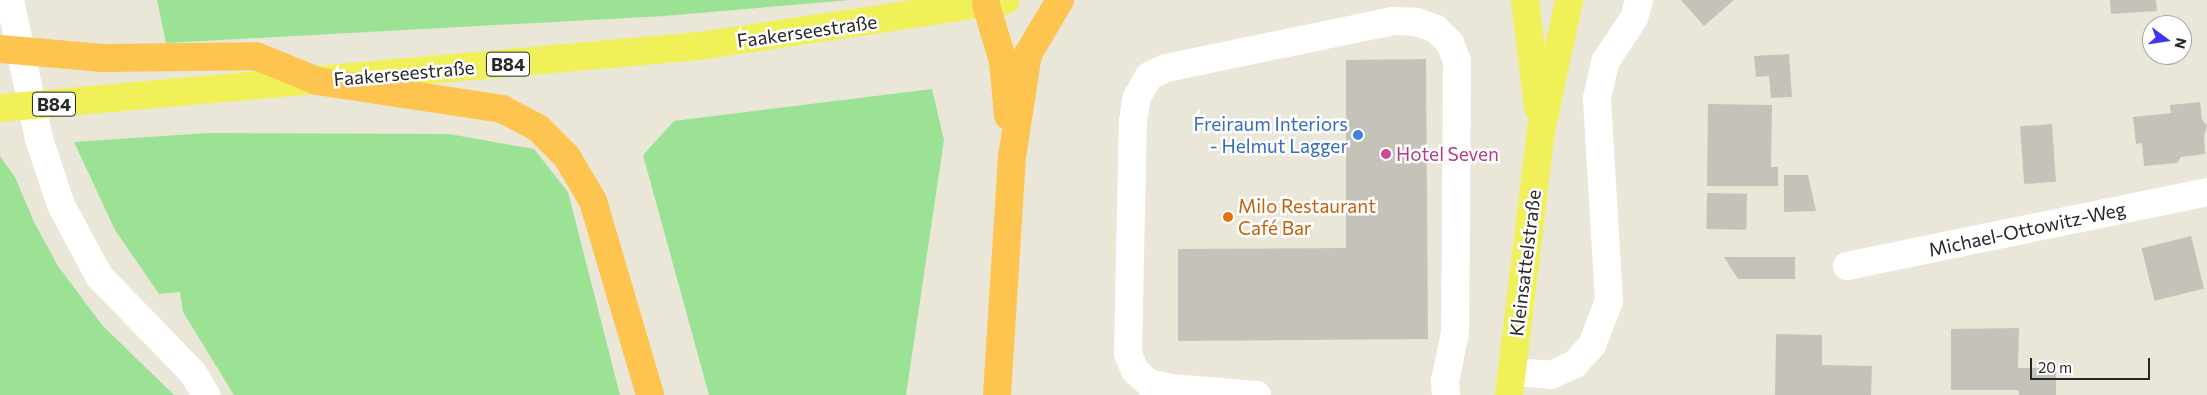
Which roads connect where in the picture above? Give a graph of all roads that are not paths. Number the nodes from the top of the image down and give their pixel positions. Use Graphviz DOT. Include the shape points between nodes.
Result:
graph roads {
  1 [pos="10,0"];
  2 [pos="1060,0"];
  3 [pos="1525,0"];
  4 [pos="1569,0"];
  5 [pos="1639,0"];
  6 [pos="996,2"];
  7 [pos="0,49"];
  8 [pos="317,81"];
  9 [pos="0,108"];
  10 [pos="1541,131"];
  11 [pos="1012,157"];
  12 [pos="2207,192"];
  13 [pos="1847,266"];
  14 [pos="1510,383"];
  15 [pos="206,395"];
  16 [pos="650,395"];
  17 [pos="997,395"];
  18 [pos="1257,395"];
  19 [pos="1446,395"];
  1 -- 15 [label="street" via="39,139 61,205 99,276 193,373"];
  2 -- 11 [label="highway" via="1028,54"];
  3 -- 10 [label="main road, Kleinsattelstraße"];
  4 -- 10 [label="main road, Kleinsattelstraße"];
  5 -- 14 [label="street" via="1634,18 1605,62 1597,98 1609,301 1592,345 1575,364 1551,375"];
  6 -- 8 [label="main road, Faakerseestraße / B84" via="700,46"];
  6 -- 11 [label="highway"];
  7 -- 8 [label="highway" via="103,58 256,56"];
  8 -- 9 [label="main road, Faakerseestraße / B84"];
  8 -- 16 [label="highway" via="502,109 538,128 568,157 593,201"];
  10 -- 14 [label="main road, Kleinsattelstraße"];
  11 -- 17 [label="highway"];
  12 -- 13 [label="street, Michael-Ottowitz-Weg"];
  18 -- 19 [label="street" via="1170,388 1149,383 1135,371 1128,354 1133,122 1137,97 1149,76 1166,68 1393,21 1416,22 1436,29 1450,43 1457,61 1455,333 1445,381"];
}
